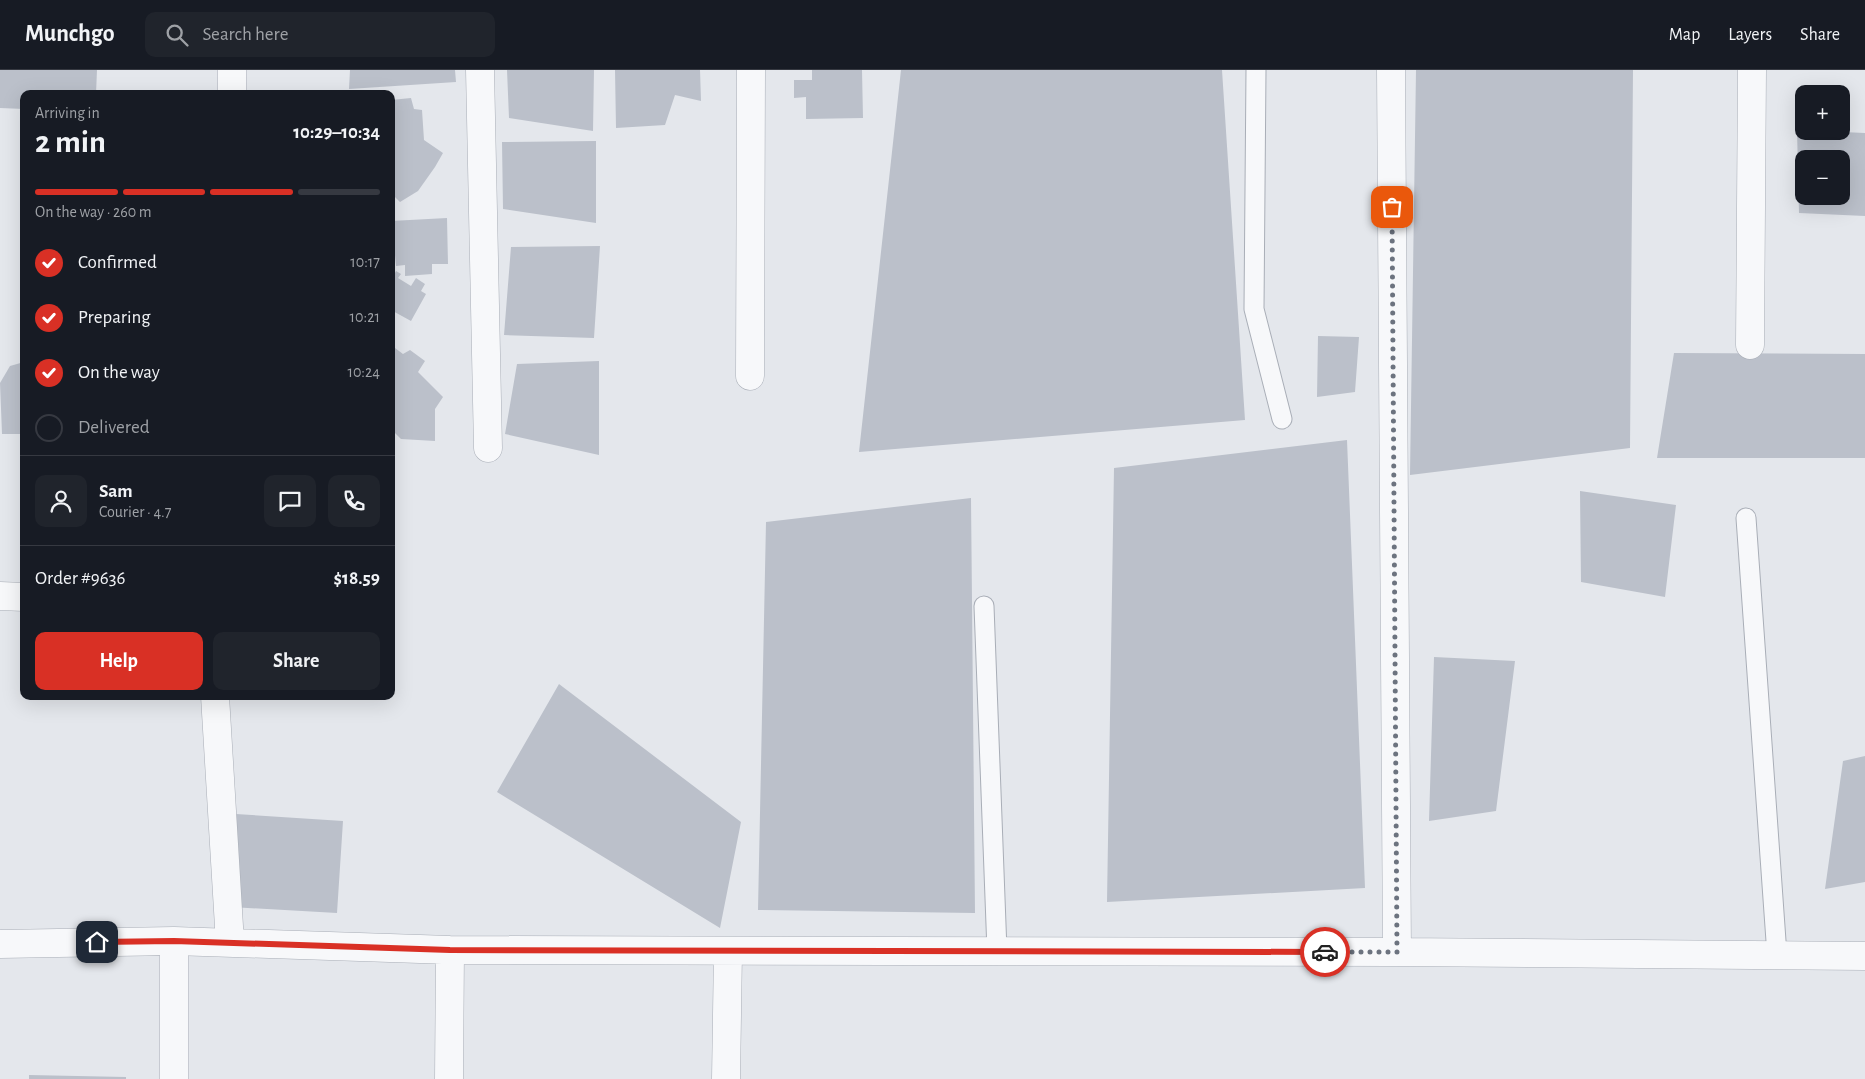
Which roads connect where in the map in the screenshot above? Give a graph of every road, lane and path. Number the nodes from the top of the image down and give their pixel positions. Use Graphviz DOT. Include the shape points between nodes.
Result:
graph roads {
  1 [pos="232,70"];
  2 [pos="480,70"];
  3 [pos="751,70"];
  4 [pos="1256,70"];
  5 [pos="1391,70"];
  6 [pos="1752,70"];
  7 [pos="232,90"];
  8 [pos="1750,345"];
  9 [pos="750,376"];
  10 [pos="1282,419"];
  11 [pos="488,448"];
  12 [pos="1746,518"];
  13 [pos="0,596"];
  14 [pos="20,597"];
  15 [pos="984,606"];
  16 [pos="215,700"];
  17 [pos="174,941"];
  18 [pos="230,943"];
  19 [pos="0,944"];
  20 [pos="450,950"];
  21 [pos="728,951"];
  22 [pos="997,951"];
  23 [pos="1397,952"];
  24 [pos="1777,955"];
  25 [pos="1865,956"];
  26 [pos="174,1079"];
  27 [pos="449,1079"];
  28 [pos="726,1079"];
  1 -- 7 [label="street"];
  2 -- 11 [label="street"];
  3 -- 9 [label="street"];
  4 -- 10 [label="lane" via="1254,309"];
  5 -- 23 [label="street"];
  6 -- 8 [label="street"];
  12 -- 24 [label="lane"];
  13 -- 14 [label="street"];
  15 -- 22 [label="lane"];
  16 -- 18 [label="street"];
  17 -- 18 [label="street"];
  17 -- 19 [label="street"];
  17 -- 26 [label="street"];
  18 -- 20 [label="street"];
  20 -- 21 [label="street"];
  20 -- 27 [label="street"];
  21 -- 22 [label="street"];
  21 -- 28 [label="street"];
  22 -- 23 [label="street"];
  23 -- 24 [label="street"];
  24 -- 25 [label="street"];
}
